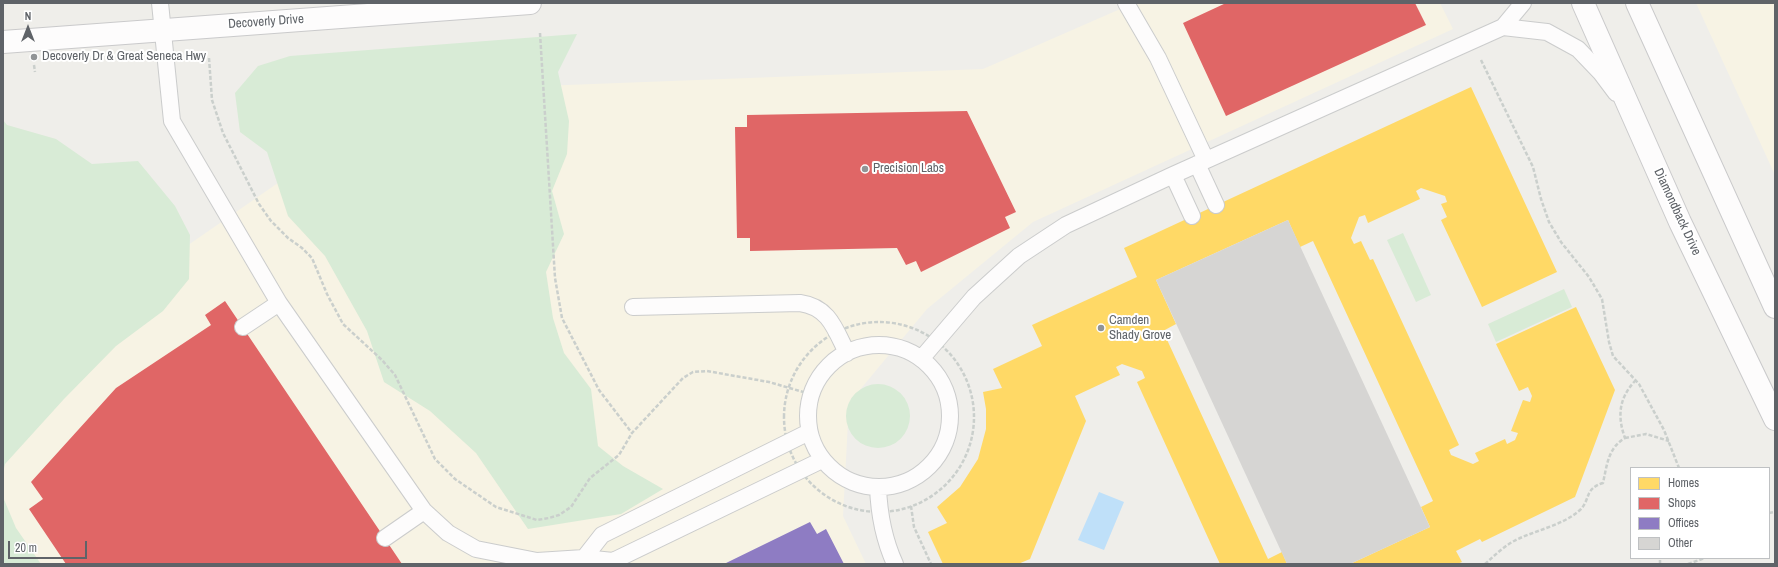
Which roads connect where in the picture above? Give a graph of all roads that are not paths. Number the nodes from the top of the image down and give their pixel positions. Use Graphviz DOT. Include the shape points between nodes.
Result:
graph roads {
  1 [pos="160,3"];
  2 [pos="530,3"];
  3 [pos="1126,3"];
  4 [pos="1523,3"];
  5 [pos="1583,3"];
  6 [pos="1637,3"];
  7 [pos="1502,27"];
  8 [pos="162,29"];
  9 [pos="3,42"];
  10 [pos="1633,117"];
  11 [pos="1202,162"];
  12 [pos="1173,174"];
  13 [pos="1216,205"];
  14 [pos="1192,216"];
  15 [pos="279,303"];
  16 [pos="1775,307"];
  17 [pos="633,308"];
  18 [pos="243,327"];
  19 [pos="847,352"];
  20 [pos="920,359"];
  21 [pos="1775,419"];
  22 [pos="809,432"];
  23 [pos="822,460"];
  24 [pos="878,487"];
  25 [pos="424,511"];
  26 [pos="385,538"];
  27 [pos="584,558"];
  28 [pos="895,564"];
  1 -- 8 [label="lane"];
  2 -- 8 [label="street, Decoverly Drive"];
  3 -- 11 [label="lane" via="1158,58"];
  4 -- 7 [label="lane"];
  5 -- 10 [label="street, Diamondback Drive"];
  6 -- 16 [label="street"];
  7 -- 10 [label="lane" via="1547,32 1578,49 1601,73"];
  7 -- 11 [label="lane"];
  8 -- 9 [label="street, Decoverly Drive"];
  8 -- 15 [label="lane" via="172,121"];
  10 -- 21 [label="street, Diamondback Drive" via="1680,222"];
  11 -- 12 [label="lane"];
  11 -- 13 [label="lane"];
  12 -- 14 [label="lane"];
  12 -- 20 [label="lane" via="1066,225 1019,256 974,297"];
  15 -- 18 [label="lane"];
  15 -- 25 [label="lane"];
  17 -- 19 [label="lane" via="809,304 825,314"];
  19 -- 20 [label="lane" via="872,345 894,346"];
  19 -- 22 [label="lane" via="828,366 816,381 807,409"];
  20 -- 24 [label="lane" via="937,374 945,388 949,404 948,436 939,455 923,473 908,482 891,487"];
  22 -- 23 [label="lane"];
  22 -- 27 [label="lane" via="602,535"];
  23 -- 24 [label="lane" via="839,476 854,483"];
  23 -- 27 [label="lane" via="613,561"];
  24 -- 28 [label="lane" via="886,544"];
  25 -- 26 [label="lane"];
  25 -- 27 [label="lane" via="448,533 476,549 536,561"];
}
